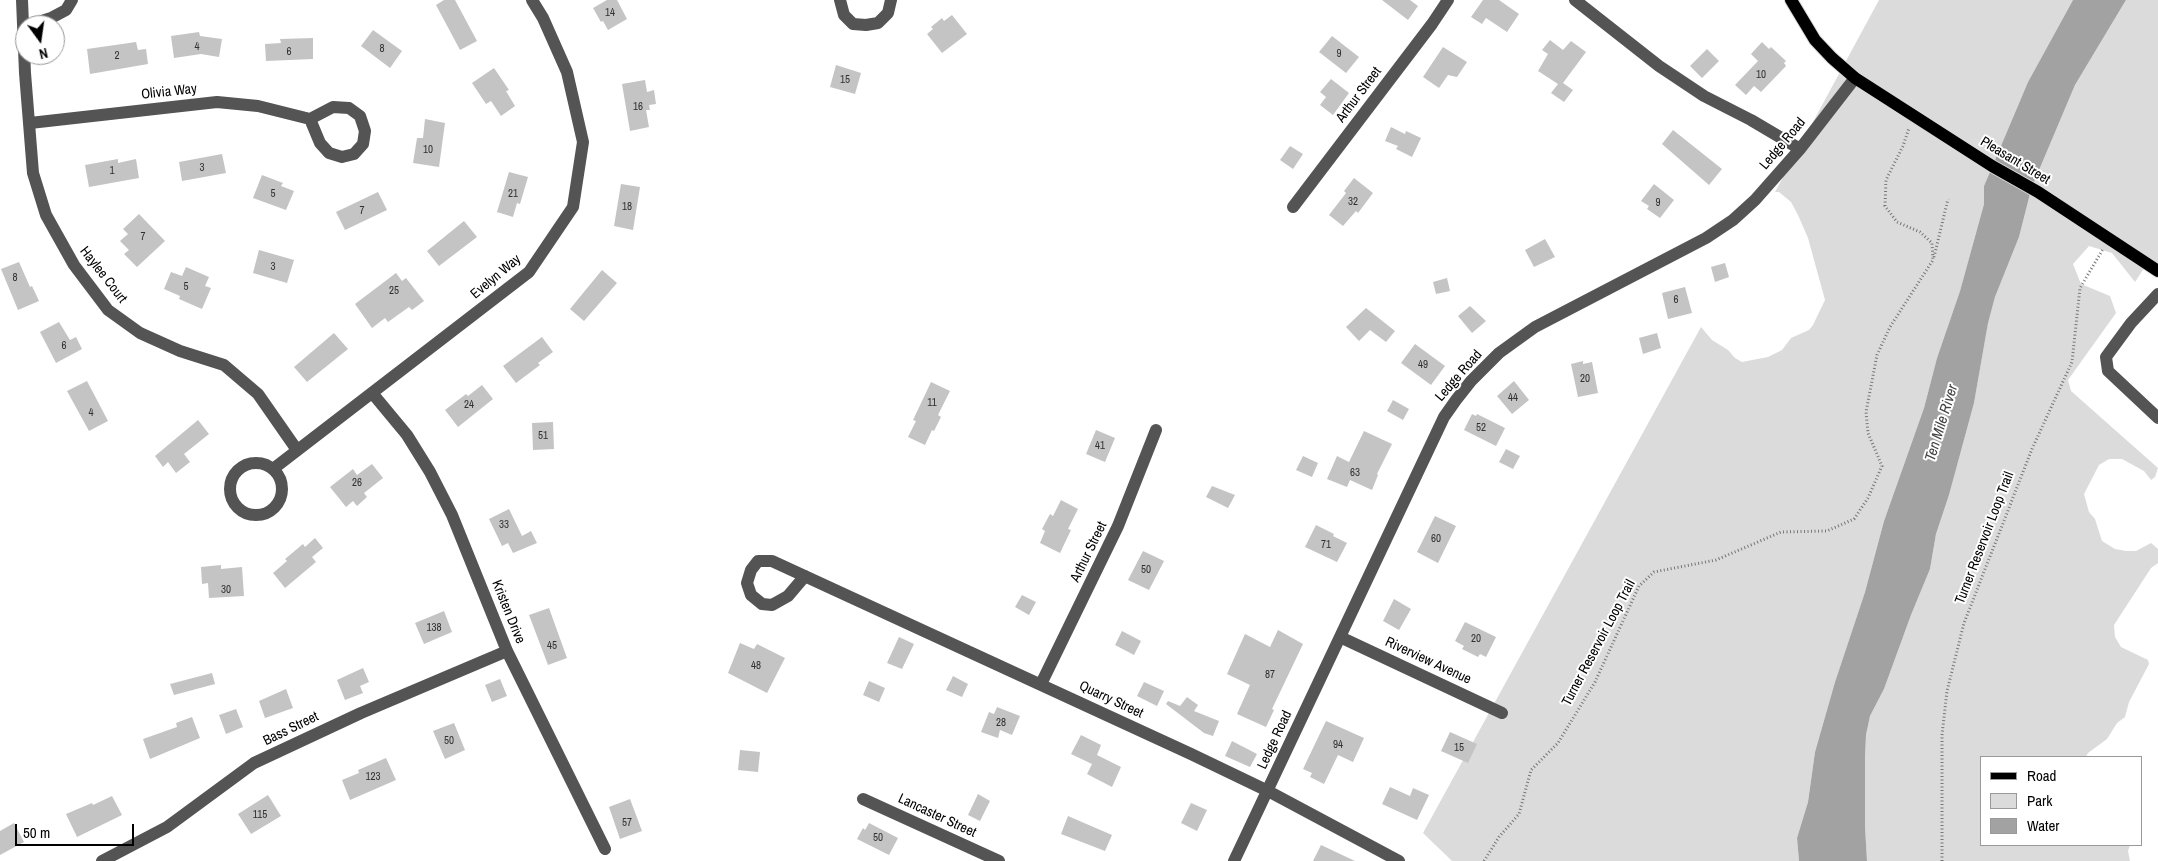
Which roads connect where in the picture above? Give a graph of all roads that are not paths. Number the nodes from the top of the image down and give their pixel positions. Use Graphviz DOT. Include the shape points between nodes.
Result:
graph roads {
  1 [pos="22,0"];
  2 [pos="72,0"];
  3 [pos="532,0"];
  4 [pos="840,0"];
  5 [pos="890,0"];
  6 [pos="1448,0"];
  7 [pos="1575,0"];
  8 [pos="1791,0"];
  9 [pos="24,15"];
  10 [pos="57,15"];
  11 [pos="28,65"];
  12 [pos="1855,78"];
  13 [pos="310,119"];
  14 [pos="30,123"];
  15 [pos="1800,149"];
  16 [pos="1293,207"];
  17 [pos="2158,271"];
  18 [pos="2158,294"];
  19 [pos="373,394"];
  20 [pos="2158,418"];
  21 [pos="1156,430"];
  22 [pos="296,450"];
  23 [pos="273,470"];
  24 [pos="805,576"];
  25 [pos="1340,637"];
  26 [pos="507,651"];
  27 [pos="1041,684"];
  28 [pos="1502,713"];
  29 [pos="1268,791"];
  30 [pos="863,799"];
  31 [pos="605,849"];
  32 [pos="102,861"];
  33 [pos="999,861"];
  34 [pos="1234,861"];
  35 [pos="1399,861"];
  1 -- 9 [label="street, Haylee Court"];
  2 -- 10 [label="street" via="66,10"];
  3 -- 19 [label="street, Evelyn Way" via="567,72 583,142 573,207 529,272"];
  4 -- 5 [label="street" via="844,15 854,24 866,26 878,23 888,13"];
  6 -- 16 [label="street, Arthur Street"];
  7 -- 15 [label="street" via="1659,66 1704,96"];
  8 -- 12 [label="main road, Pleasant Street" via="1815,40"];
  11 -- 14 [label="street, Haylee Court"];
  12 -- 15 [label="street, Ledge Road"];
  12 -- 17 [label="main road, Pleasant Street"];
  13 -- 13 [label="street" via="320,143 329,153 342,157 354,154 363,144 365,132 360,116 349,108 333,107"];
  13 -- 14 [label="street, Olivia Way" via="258,106 217,102"];
  14 -- 22 [label="street, Haylee Court" via="33,173 46,215 74,265 108,310 140,334 180,352 224,365 258,394"];
  15 -- 25 [label="street, Ledge Road" via="1734,220 1535,328 1499,353 1471,381 1444,417"];
  18 -- 20 [label="street" via="2106,356 2108,371"];
  19 -- 22 [label="street, Evelyn Way"];
  19 -- 26 [label="street, Kristen Drive" via="407,435 430,472 452,515"];
  21 -- 27 [label="street, Arthur Street" via="1118,526"];
  22 -- 23 [label="street, Evelyn Way"];
  23 -- 23 [label="street" via="264,464 253,463 236,471 229,486 232,502 244,513 260,515 274,508 281,497 281,483"];
  24 -- 27 [label="street, Quarry Street"];
  25 -- 28 [label="street, Riverview Avenue"];
  25 -- 29 [label="street, Ledge Road"];
  26 -- 31 [label="street, Kristen Drive"];
  26 -- 32 [label="street, Bass Street" via="254,763 167,827"];
  27 -- 29 [label="street, Quarry Street"];
  29 -- 34 [label="street, Ledge Road"];
  29 -- 35 [label="street, Quarry Street"];
  30 -- 33 [label="street, Lancaster Street"];
}
